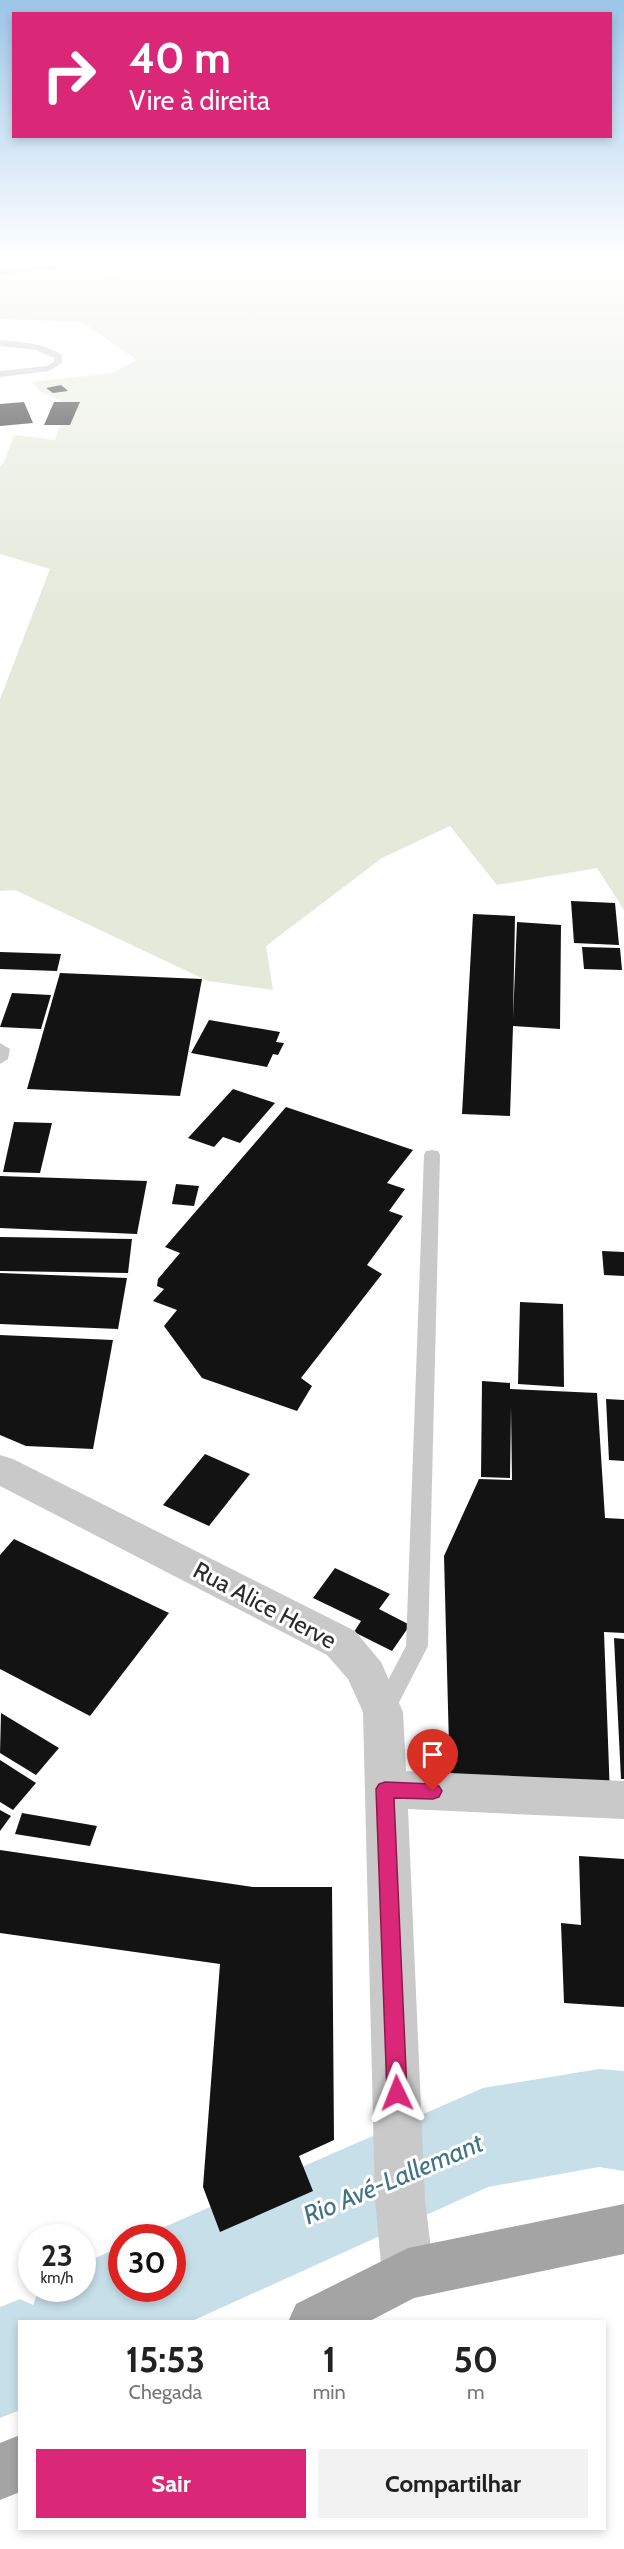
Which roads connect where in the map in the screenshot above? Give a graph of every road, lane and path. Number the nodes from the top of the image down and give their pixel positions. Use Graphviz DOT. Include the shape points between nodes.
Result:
graph roads {
  1 [pos="0,1048"];
  2 [pos="0,1059"];
  3 [pos="432,1155"];
  4 [pos="0,1469"];
  5 [pos="383,1712"];
  6 [pos="385,1789"];
  7 [pos="624,1800"];
  8 [pos="624,2229"];
  9 [pos="408,2274"];
  10 [pos="318,2320"];
  11 [pos="18,2463"];
  12 [pos="0,2473"];
  1 -- 2 [label="lane"];
  3 -- 5 [label="lane" via="417,1646"];
  4 -- 5 [label="street, Rua Alice Herve" via="341,1643 361,1663"];
  5 -- 6 [label="street, Rua Alice Herve"];
  6 -- 7 [label="street"];
  6 -- 9 [label="street, Rua Alice Herve" via="400,2200"];
  8 -- 9 [label="main road"];
  9 -- 10 [label="main road"];
  11 -- 12 [label="main road"];
}
